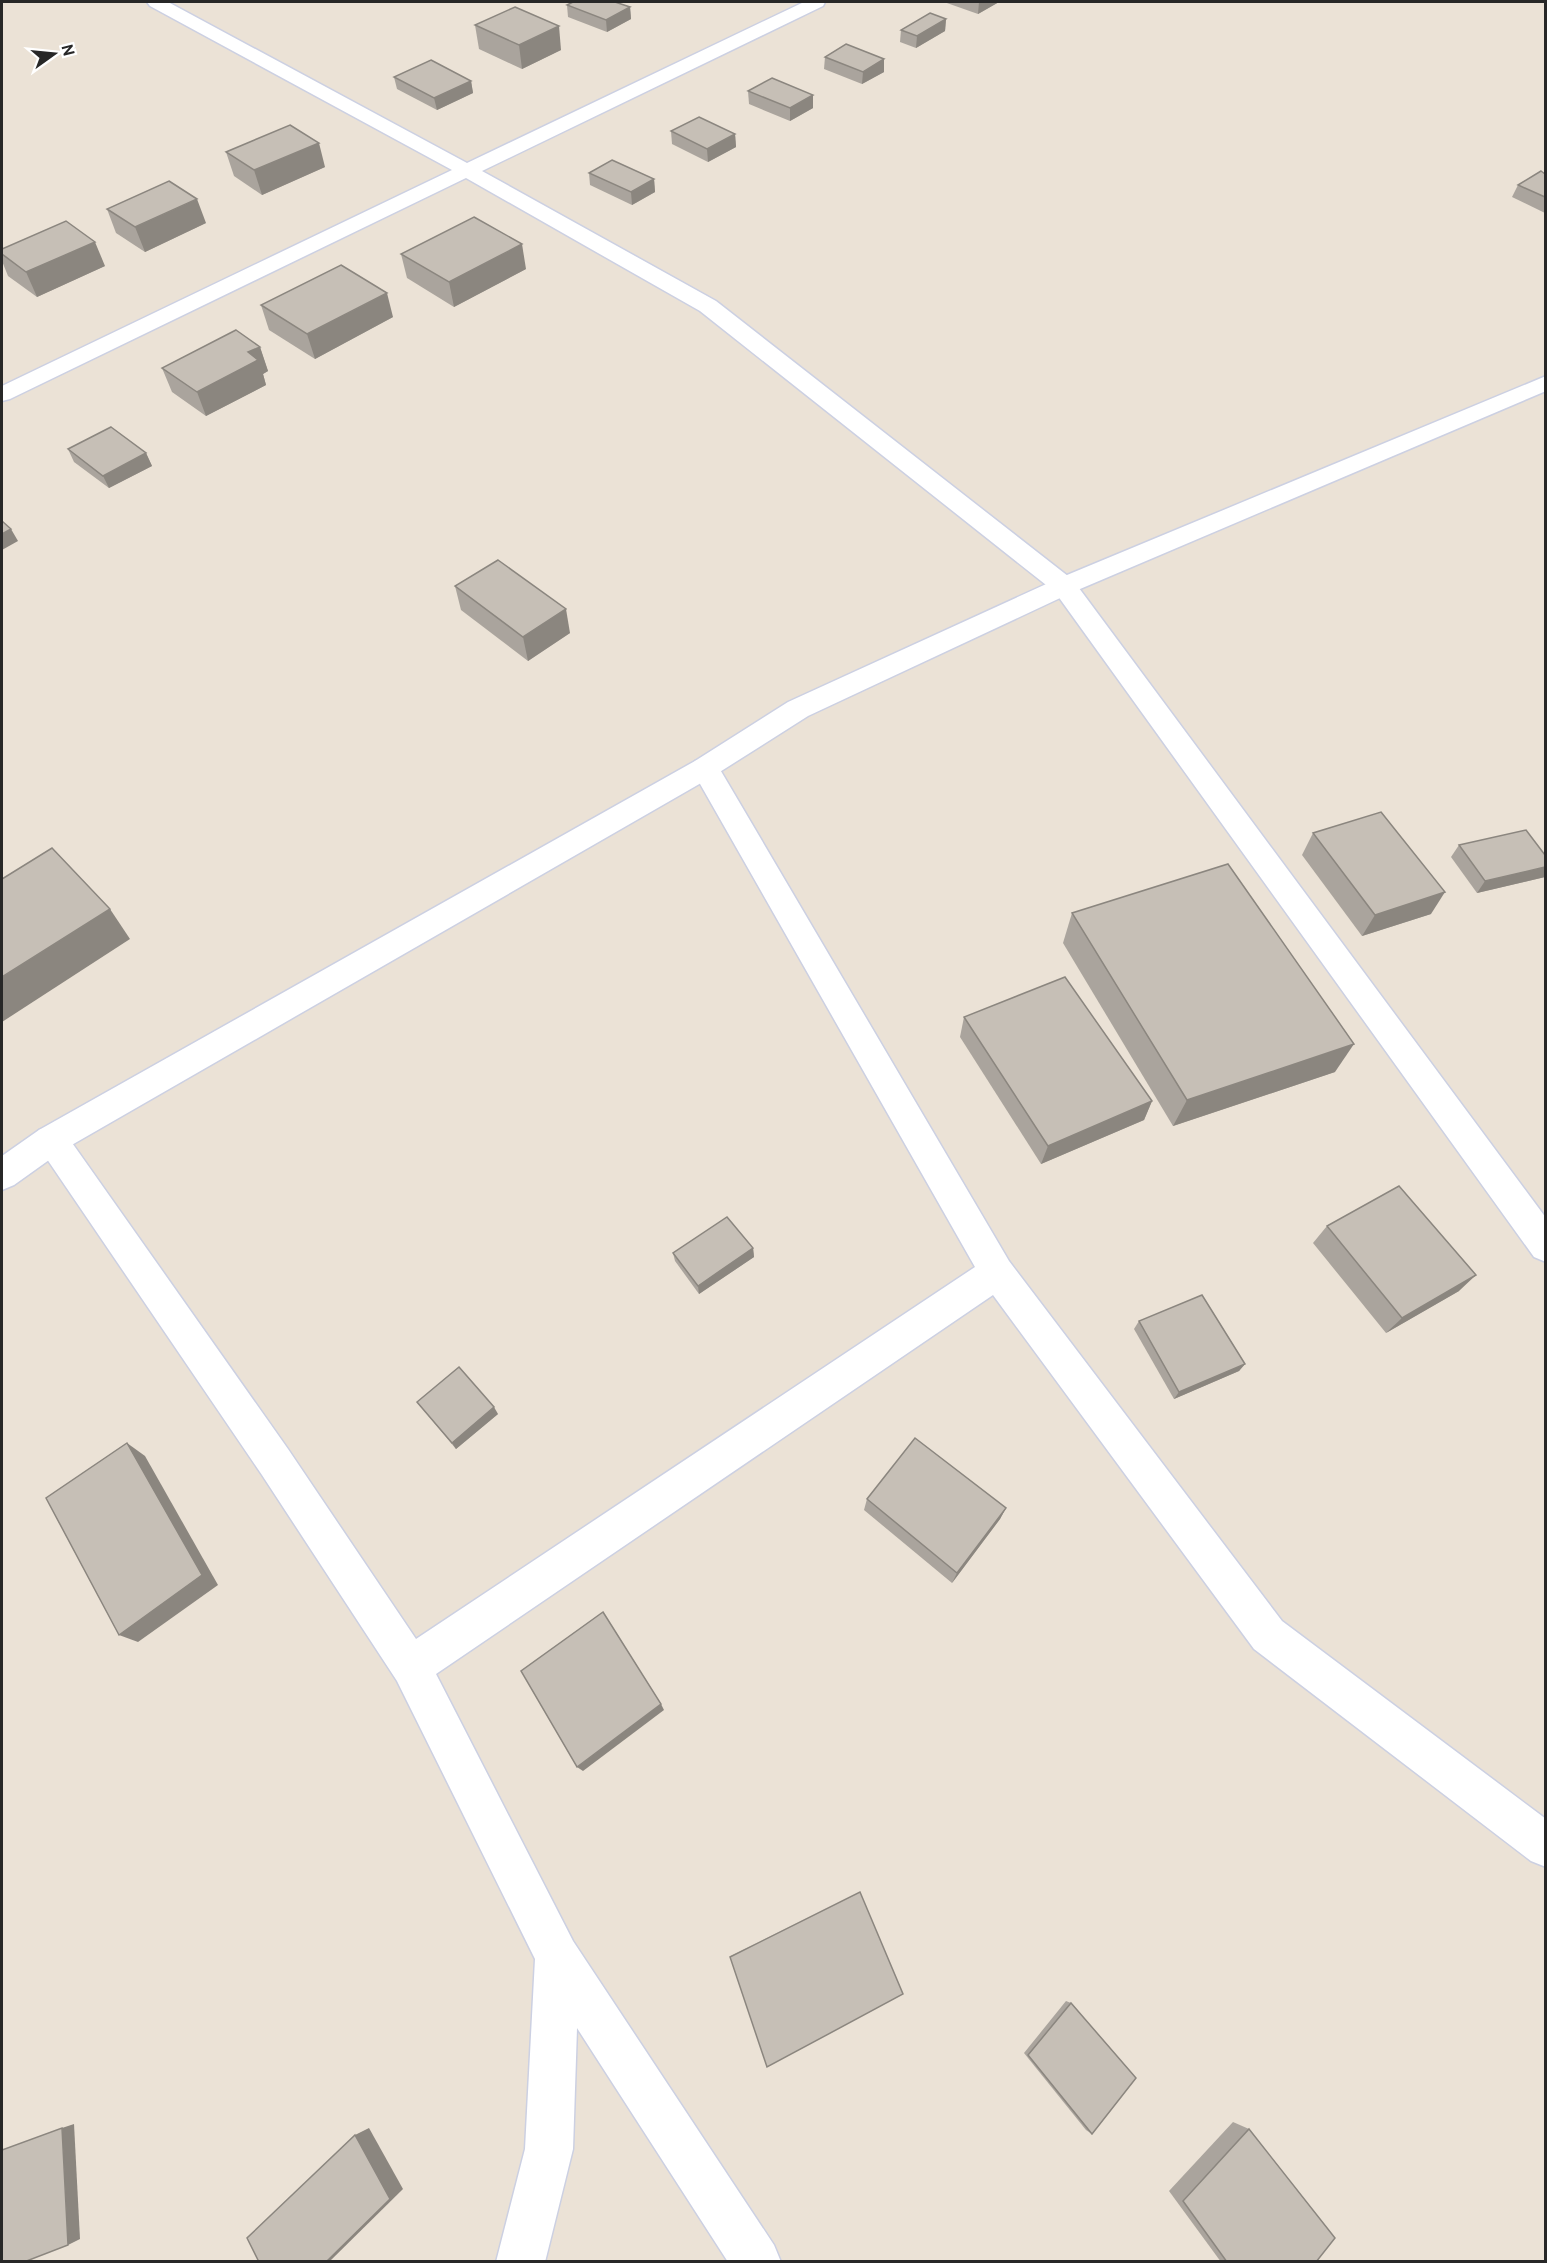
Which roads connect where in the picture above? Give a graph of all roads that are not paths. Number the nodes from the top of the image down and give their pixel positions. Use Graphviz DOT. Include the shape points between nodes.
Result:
graph roads {
  1 [pos="156,2"];
  2 [pos="817,2"];
  3 [pos="468,171"];
  4 [pos="1545,384"];
  5 [pos="2,394"];
  6 [pos="1064,586"];
  7 [pos="705,768"];
  8 [pos="51,1140"];
  9 [pos="2,1175"];
  10 [pos="1545,1246"];
  11 [pos="997,1272"];
  12 [pos="411,1667"];
  13 [pos="1545,1846"];
  14 [pos="556,1957"];
  15 [pos="520,2262"];
  16 [pos="756,2262"];
  1 -- 3 [label="street"];
  2 -- 3 [label="street"];
  3 -- 5 [label="street"];
  3 -- 6 [label="street" via="708,306"];
  4 -- 6 [label="street"];
  6 -- 7 [label="street" via="798,709"];
  6 -- 10 [label="street"];
  7 -- 8 [label="street"];
  7 -- 11 [label="street"];
  8 -- 9 [label="street"];
  8 -- 12 [label="street" via="275,1462"];
  11 -- 12 [label="street"];
  11 -- 13 [label="street" via="1268,1635"];
  12 -- 14 [label="street"];
  14 -- 15 [label="street" via="549,2150"];
  14 -- 16 [label="street"];
}
